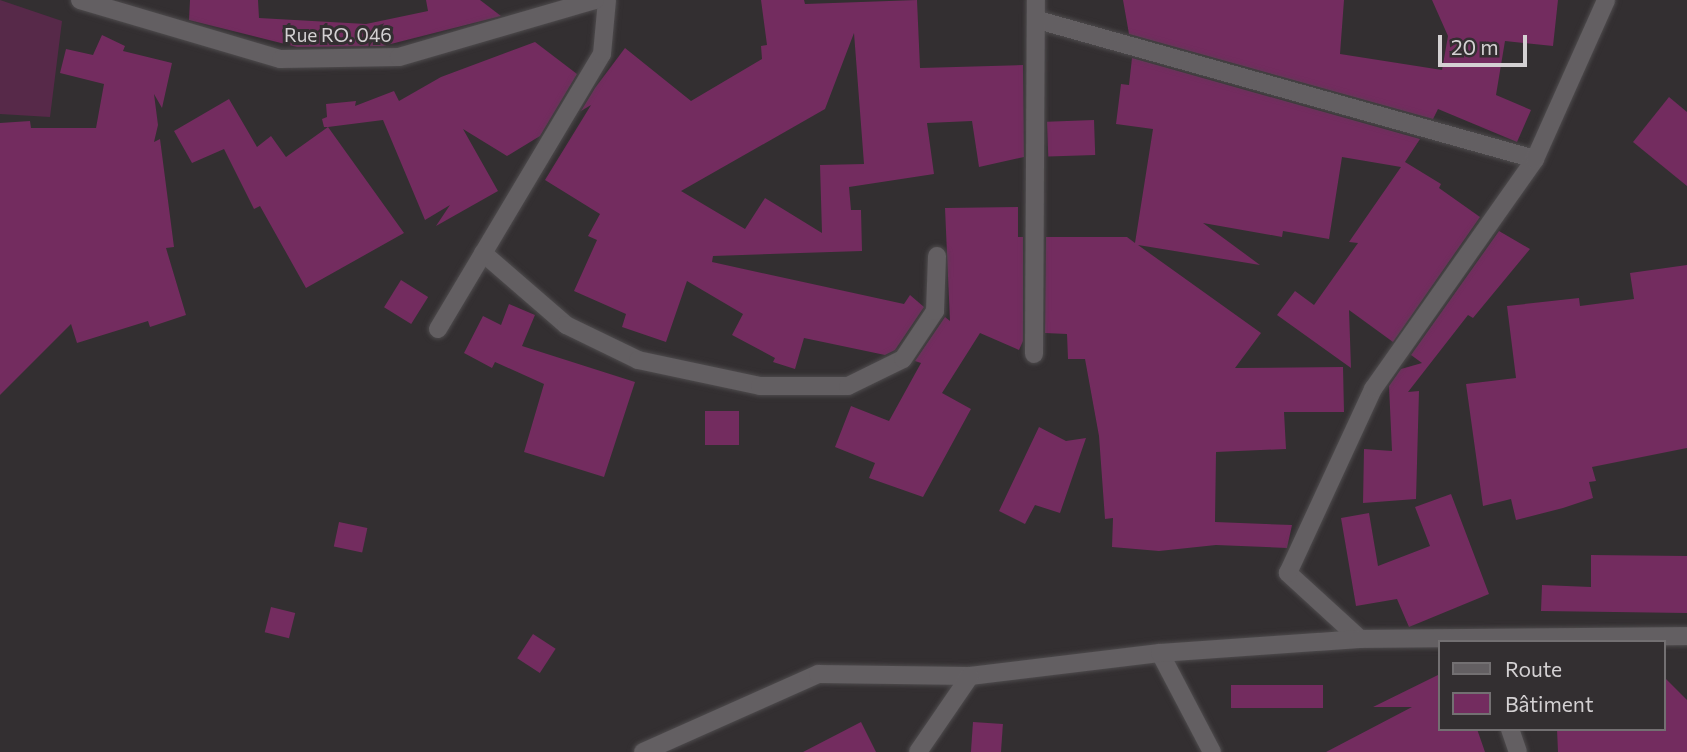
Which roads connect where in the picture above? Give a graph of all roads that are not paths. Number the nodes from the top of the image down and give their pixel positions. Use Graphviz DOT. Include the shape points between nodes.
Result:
graph roads {
  1 [pos="80,0"];
  2 [pos="595,0"];
  3 [pos="607,0"];
  4 [pos="1036,0"];
  5 [pos="1606,0"];
  6 [pos="1038,20"];
  7 [pos="1535,159"];
  8 [pos="483,253"];
  9 [pos="937,257"];
  10 [pos="438,329"];
  11 [pos="1034,354"];
  12 [pos="1687,636"];
  13 [pos="1360,639"];
  14 [pos="1491,640"];
  15 [pos="1160,653"];
  16 [pos="970,676"];
  17 [pos="1511,731"];
  18 [pos="643,752"];
  19 [pos="918,752"];
  20 [pos="1212,752"];
  21 [pos="1518,752"];
  1 -- 2 [label="street, Rue RO. 046" via="281,59 399,57"];
  3 -- 8 [label="street" via="602,54"];
  4 -- 6 [label="street"];
  5 -- 7 [label="street"];
  6 -- 7 [label="street"];
  6 -- 11 [label="street"];
  7 -- 13 [label="street" via="1373,389 1288,573"];
  8 -- 9 [label="street" via="566,325 626,354 760,386 848,386 903,359 935,311"];
  8 -- 10 [label="street"];
  12 -- 14 [label="street"];
  13 -- 14 [label="street"];
  13 -- 15 [label="street"];
  15 -- 16 [label="street"];
  15 -- 20 [label="street"];
  16 -- 18 [label="street" via="818,674"];
  16 -- 19 [label="street"];
  17 -- 21 [label="street"];
}
